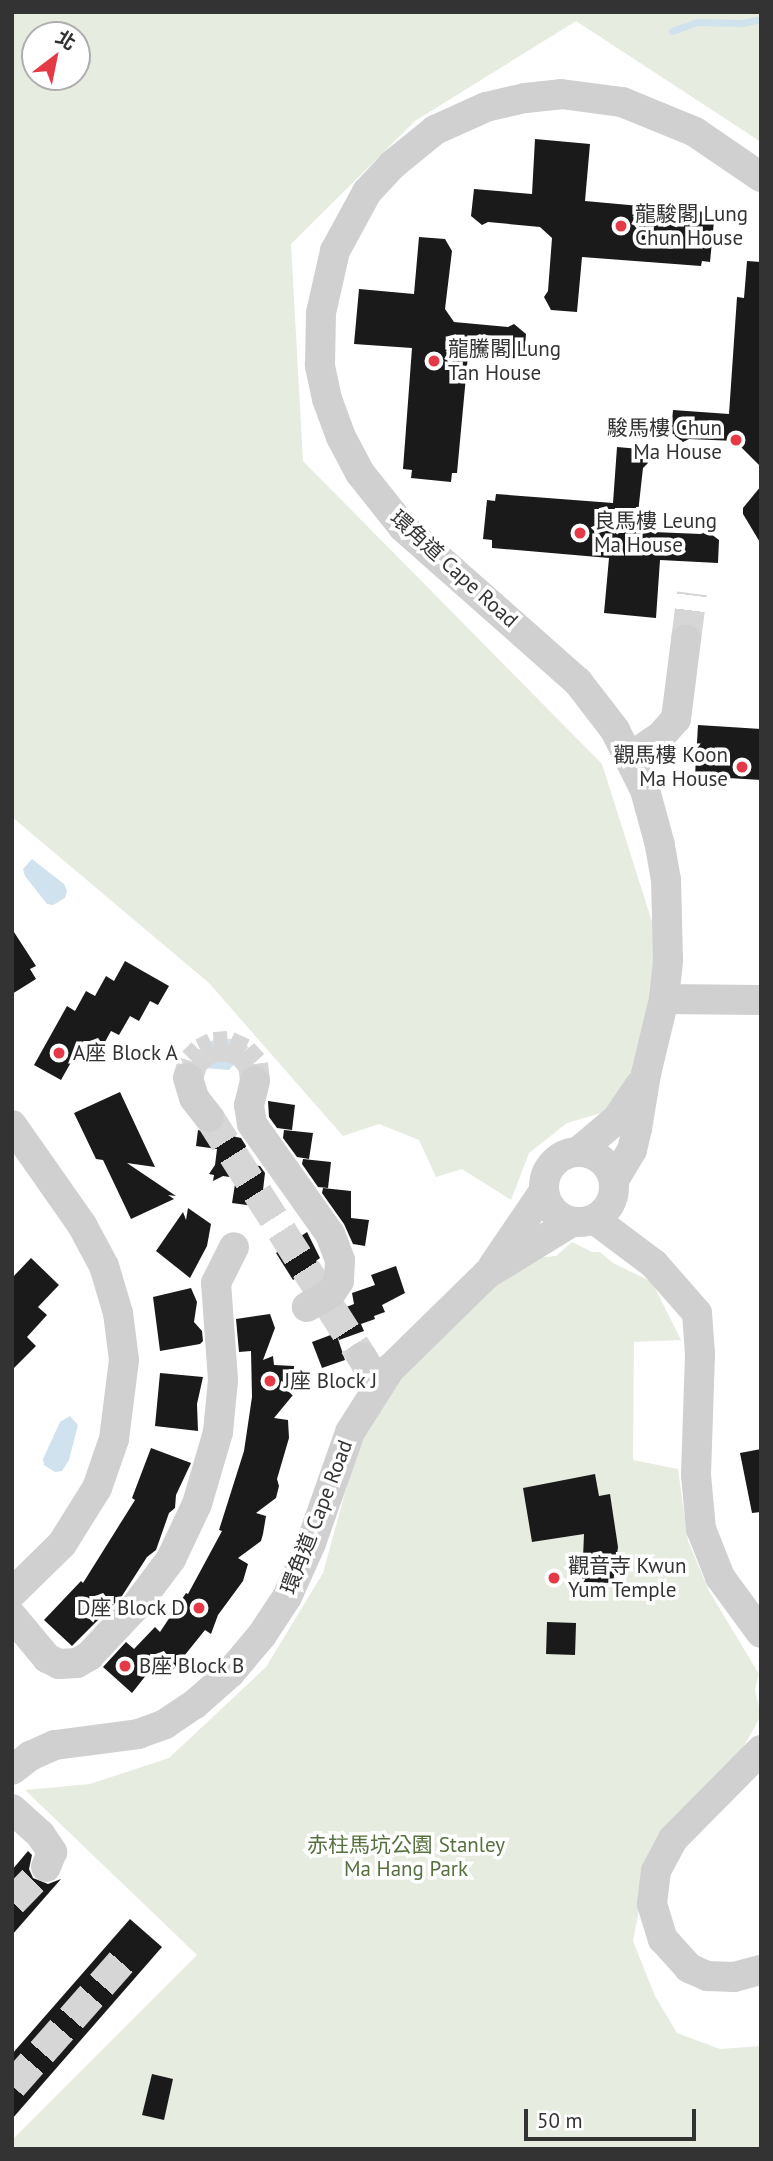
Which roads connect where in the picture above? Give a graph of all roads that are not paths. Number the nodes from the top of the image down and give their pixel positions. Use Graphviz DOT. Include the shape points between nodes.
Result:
graph roads {
  1 [pos="761,177"];
  2 [pos="686,640"];
  3 [pos="630,757"];
  4 [pos="664,999"];
  5 [pos="761,1000"];
  6 [pos="646,1074"];
  7 [pos="188,1078"];
  8 [pos="256,1080"];
  9 [pos="209,1117"];
  10 [pos="12,1125"];
  11 [pos="579,1151"];
  12 [pos="544,1191"];
  13 [pos="598,1206"];
  14 [pos="234,1247"];
  15 [pos="487,1275"];
  16 [pos="307,1307"];
  17 [pos="362,1357"];
  18 [pos="379,1385"];
  19 [pos="12,1592"];
  20 [pos="12,1616"];
  21 [pos="761,1633"];
  22 [pos="761,1750"];
  23 [pos="12,1770"];
  24 [pos="12,1808"];
  25 [pos="46,1867"];
  26 [pos="761,1970"];
  1 -- 3 [label="street, 環角道 Cape Road" via="695,132 622,102 561,94 505,102 435,130 378,179 342,234 324,289 320,330 323,383 335,424 360,474 403,527 578,682"];
  2 -- 3 [label="street" via="678,714 661,736"];
  3 -- 4 [label="street, 環角道 Cape Road" via="652,811 666,880 669,925"];
  4 -- 5 [label="street"];
  4 -- 6 [label="street, 環角道 Cape Road"];
  6 -- 11 [label="street, 環角道 Cape Road" via="617,1119"];
  6 -- 13 [label="street, 環角道 Cape Road" via="632,1150"];
  7 -- 9 [label="street" via="194,1097"];
  8 -- 16 [label="street" via="249,1105 253,1124 330,1234 340,1260 339,1281 331,1293"];
  10 -- 19 [label="street" via="104,1266 118,1312 124,1360 114,1439 97,1488 62,1544"];
  11 -- 12 [label="street, 環角道 Cape Road" via="567,1153 549,1168"];
  11 -- 13 [label="street" via="602,1159"];
  12 -- 13 [label="street" via="553,1211"];
  12 -- 15 [label="street, 環角道 Cape Road"];
  13 -- 15 [label="street, 環角道 Cape Road"];
  13 -- 21 [label="street" via="622,1238 654,1265 697,1313 696,1475 701,1530 719,1577"];
  14 -- 20 [label="street" via="216,1283 223,1380 218,1432 197,1504 171,1559 135,1607 77,1663 59,1664 47,1658"];
  15 -- 18 [label="street, 環角道 Cape Road" via="406,1350"];
  17 -- 18 [label="street"];
  18 -- 23 [label="street, 環角道 Cape Road" via="350,1432 298,1576 277,1614 230,1673 164,1724 138,1734 55,1745"];
  22 -- 26 [label="street" via="673,1839 656,1871 652,1904 663,1939 689,1968 707,1976 734,1977"];
  24 -- 25 [label="street" via="52,1852"];
}
